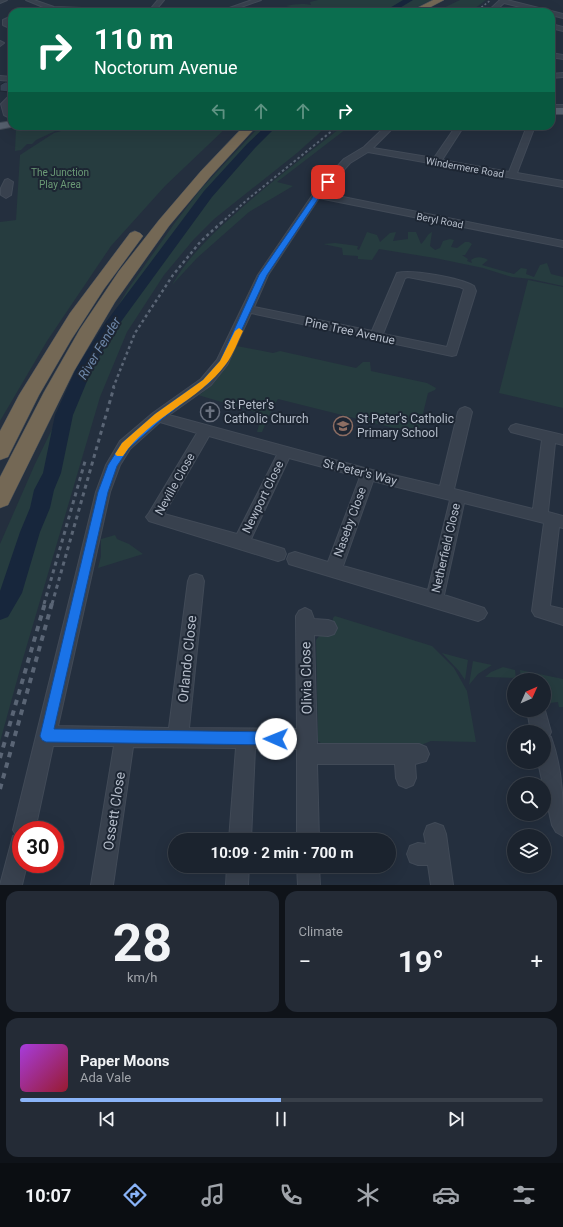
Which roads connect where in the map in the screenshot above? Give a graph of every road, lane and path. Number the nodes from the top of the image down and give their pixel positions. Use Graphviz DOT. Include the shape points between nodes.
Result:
graph roads {
  1 [pos="4,0"];
  2 [pos="29,0"];
  3 [pos="161,0"];
  4 [pos="258,0"];
  5 [pos="530,0"];
  6 [pos="0,1"];
  7 [pos="444,1"];
  8 [pos="503,1"];
  9 [pos="518,5"];
  10 [pos="46,8"];
  11 [pos="154,8"];
  12 [pos="229,8"];
  13 [pos="425,8"];
  14 [pos="433,8"];
  15 [pos="495,8"];
  16 [pos="525,8"];
  17 [pos="8,20"];
  18 [pos="8,25"];
  19 [pos="563,49"];
  20 [pos="557,56"];
  21 [pos="8,101"];
  22 [pos="8,117"];
  23 [pos="0,126"];
  24 [pos="233,130"];
  25 [pos="247,130"];
  26 [pos="387,130"];
  27 [pos="457,130"];
  28 [pos="529,130"];
  29 [pos="367,149"];
  30 [pos="436,162"];
  31 [pos="512,175"];
  32 [pos="563,184"];
  33 [pos="317,195"];
  34 [pos="563,244"];
  35 [pos="248,309"];
  36 [pos="376,336"];
  37 [pos="465,412"];
  38 [pos="158,416"];
  39 [pos="516,429"];
  40 [pos="205,431"];
  41 [pos="549,437"];
  42 [pos="563,440"];
  43 [pos="0,452"];
  44 [pos="285,452"];
  45 [pos="368,474"];
  46 [pos="452,494"];
  47 [pos="0,499"];
  48 [pos="552,519"];
  49 [pos="202,532"];
  50 [pos="241,542"];
  51 [pos="278,554"];
  52 [pos="295,559"];
  53 [pos="333,570"];
  54 [pos="196,581"];
  55 [pos="409,592"];
  56 [pos="434,600"];
  57 [pos="478,613"];
  58 [pos="563,617"];
  59 [pos="328,628"];
  60 [pos="46,736"];
  61 [pos="125,737"];
  62 [pos="178,737"];
  63 [pos="246,738"];
  64 [pos="307,747"];
  65 [pos="550,769"];
  66 [pos="406,778"];
  67 [pos="26,821"];
  68 [pos="563,825"];
  69 [pos="240,833"];
  70 [pos="308,833"];
  71 [pos="435,834"];
  72 [pos="14,873"];
  73 [pos="238,873"];
  74 [pos="308,873"];
  75 [pos="11,885"];
  76 [pos="102,885"];
  77 [pos="237,885"];
  78 [pos="309,885"];
  79 [pos="442,885"];
  1 -- 6 [label="street"];
  2 -- 10 [label="street"];
  3 -- 11 [label="street"];
  4 -- 12 [label="street"];
  5 -- 9 [label="street"];
  7 -- 13 [label="highway"];
  7 -- 14 [label="highway"];
  8 -- 9 [label="street"];
  8 -- 15 [label="street"];
  9 -- 16 [label="street"];
  17 -- 18 [label="street" via="4,21"];
  19 -- 20 [label="street"];
  21 -- 22 [label="street" via="5,104"];
  22 -- 23 [label="main road"];
  24 -- 43 [label="highway" via="179,183 124,250 70,326 21,409"];
  25 -- 47 [label="highway" via="171,212 129,268 73,356"];
  26 -- 29 [label="street"];
  27 -- 30 [label="street"];
  28 -- 31 [label="street"];
  29 -- 30 [label="street, Windermere Road"];
  29 -- 33 [label="street" via="347,161"];
  30 -- 31 [label="street, Windermere Road"];
  31 -- 32 [label="street, Windermere Road"];
  33 -- 34 [label="street, Beryl Road"];
  33 -- 35 [label="street" via="263,275"];
  35 -- 36 [label="street, Pine Tree Avenue"];
  35 -- 38 [label="street" via="224,362 206,382"];
  36 -- 36 [label="street, Pine Tree Avenue" via="452,352 471,290 463,284 401,275"];
  37 -- 46 [label="street, Netherfield Close"];
  38 -- 40 [label="street, St Peter's Way"];
  38 -- 60 [label="street" via="125,445 113,465 103,492"];
  39 -- 41 [label="street"];
  40 -- 44 [label="street, St Peter's Way"];
  40 -- 49 [label="street, Neville Close" via="154,517"];
  41 -- 42 [label="street"];
  41 -- 48 [label="street"];
  44 -- 45 [label="street, St Peter's Way"];
  44 -- 50 [label="street, Newport Close"];
  45 -- 46 [label="street, St Peter's Way"];
  45 -- 53 [label="street, Naseby Close"];
  46 -- 48 [label="street, St Peter's Way"];
  46 -- 56 [label="street, Netherfield Close"];
  48 -- 58 [label="street" via="541,611"];
  49 -- 50 [label="street, Newport Close"];
  50 -- 51 [label="street, Newport Close"];
  52 -- 53 [label="street, Naseby Close"];
  53 -- 55 [label="street, Naseby Close"];
  54 -- 62 [label="street, Orlando Close"];
  55 -- 56 [label="street, Netherfield Close"];
  56 -- 57 [label="street, Netherfield Close"];
  59 -- 64 [label="street, Olivia Close" via="305,621"];
  60 -- 61 [label="street"];
  60 -- 67 [label="street"];
  61 -- 62 [label="street"];
  61 -- 76 [label="street, Ossett Close"];
  62 -- 63 [label="street"];
  63 -- 64 [label="street"];
  63 -- 69 [label="street"];
  64 -- 66 [label="street" via="412,754"];
  64 -- 70 [label="street, Olivia Close"];
  65 -- 68 [label="street"];
  71 -- 79 [label="street" via="428,855"];
  72 -- 75 [label="street"];
  73 -- 77 [label="street"];
  74 -- 78 [label="street"];
}
